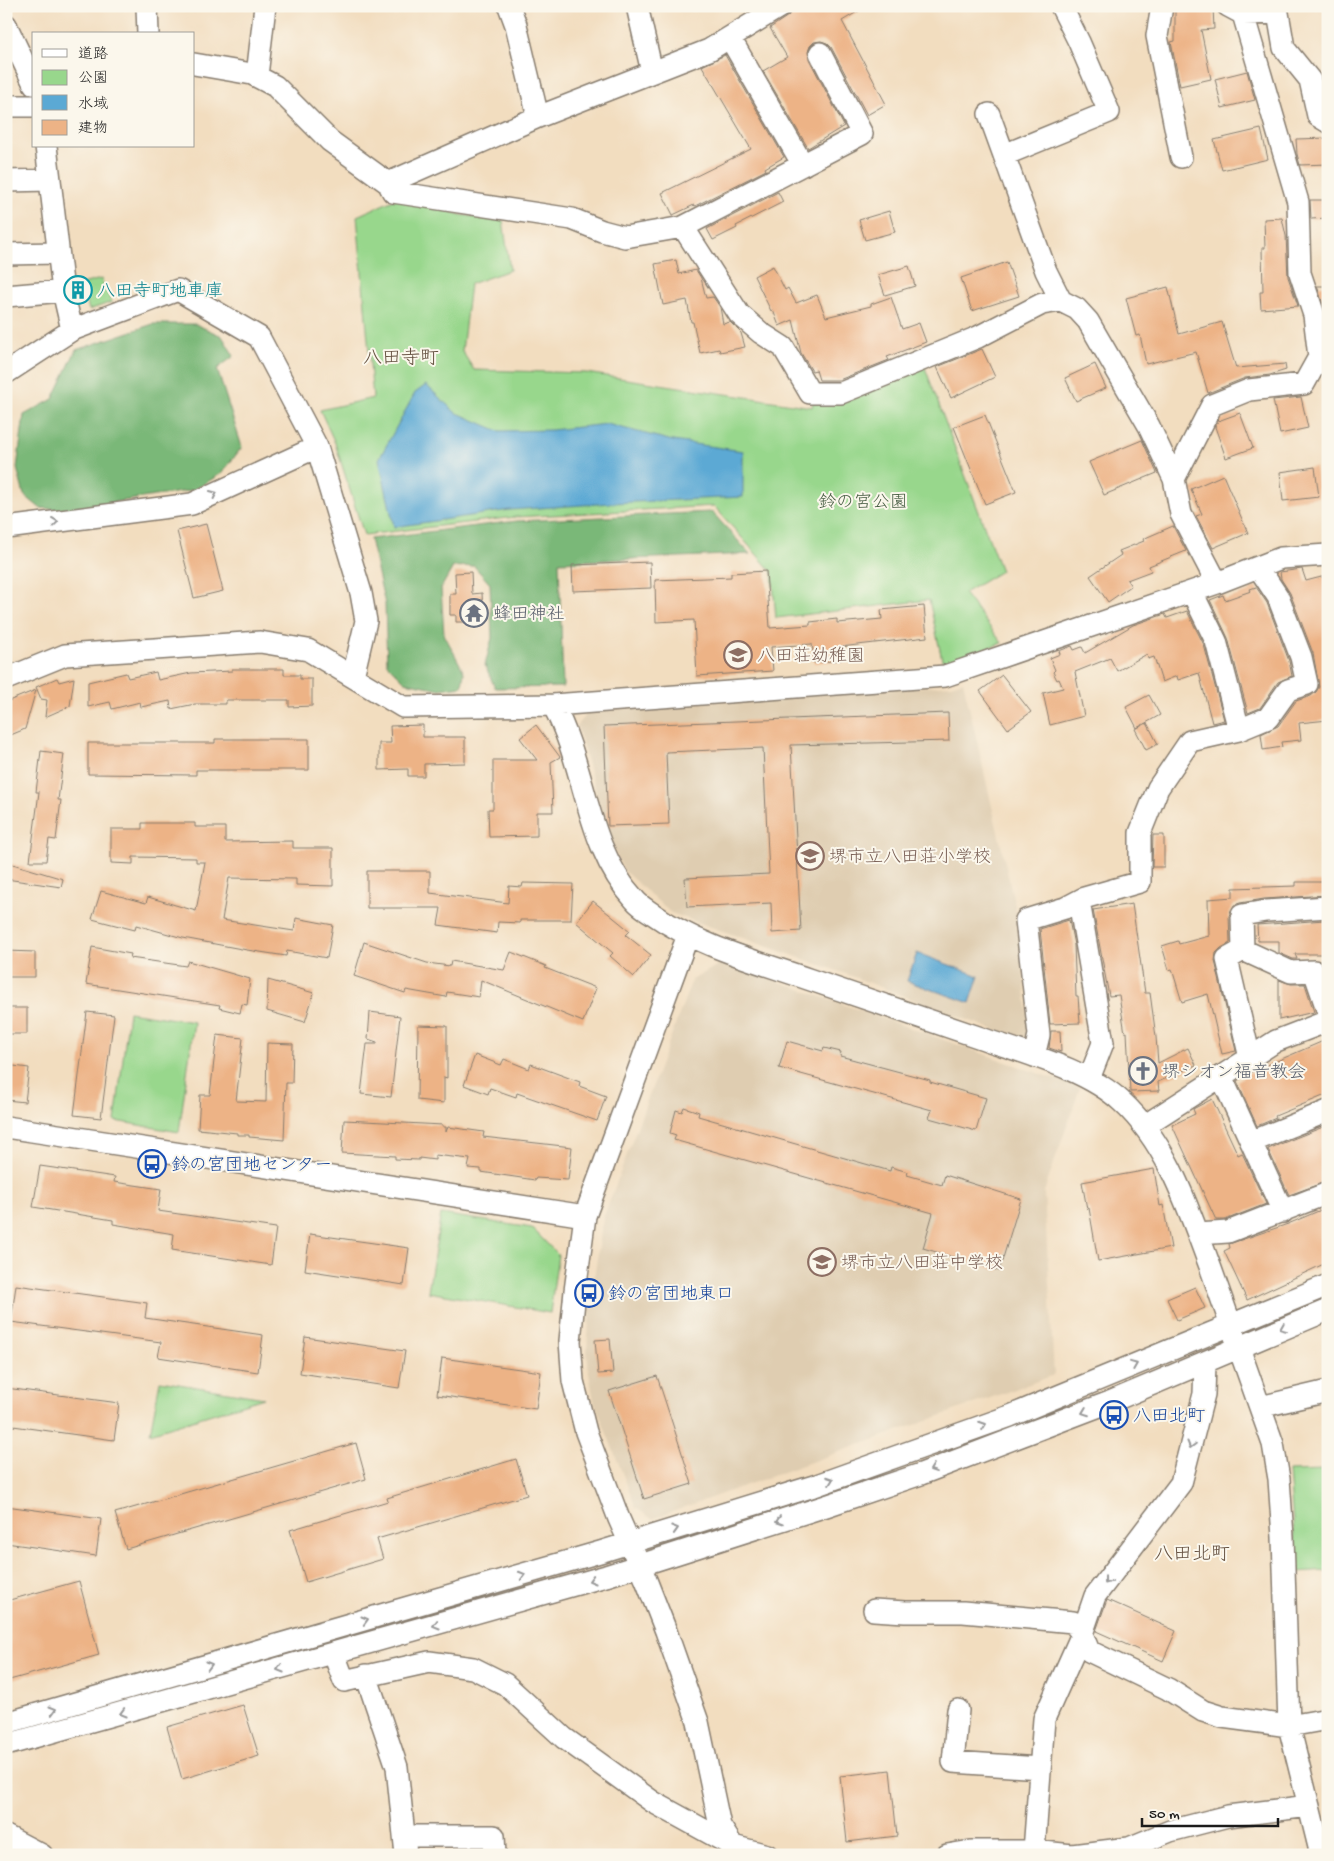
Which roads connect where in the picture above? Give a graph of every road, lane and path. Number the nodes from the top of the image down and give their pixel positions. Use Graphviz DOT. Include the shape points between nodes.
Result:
graph roads {
  1 [pos="147,6"];
  2 [pos="265,6"];
  3 [pos="509,6"];
  4 [pos="637,6"];
  5 [pos="781,6"];
  6 [pos="1061,6"];
  7 [pos="1162,6"];
  8 [pos="1235,10"];
  9 [pos="1279,10"];
  10 [pos="6,25"];
  11 [pos="148,32"];
  12 [pos="730,38"];
  13 [pos="820,53"];
  14 [pos="195,64"];
  15 [pos="652,72"];
  16 [pos="257,76"];
  17 [pos="32,80"];
  18 [pos="6,106"];
  19 [pos="32,106"];
  20 [pos="989,114"];
  21 [pos="538,117"];
  22 [pos="1328,122"];
  23 [pos="46,148"];
  24 [pos="1004,155"];
  25 [pos="1181,157"];
  26 [pos="803,165"];
  27 [pos="50,180"];
  28 [pos="6,181"];
  29 [pos="388,183"];
  30 [pos="684,227"];
  31 [pos="58,253"];
  32 [pos="6,254"];
  33 [pos="63,291"];
  34 [pos="6,296"];
  35 [pos="1061,301"];
  36 [pos="72,330"];
  37 [pos="6,373"];
  38 [pos="317,447"];
  39 [pos="1174,479"];
  40 [pos="6,528"];
  41 [pos="1328,555"];
  42 [pos="1258,567"];
  43 [pos="1217,583"];
  44 [pos="1192,592"];
  45 [pos="352,676"];
  46 [pos="6,679"];
  47 [pos="552,705"];
  48 [pos="1239,730"];
  49 [pos="1079,901"];
  50 [pos="1328,907"];
  51 [pos="688,935"];
  52 [pos="1243,950"];
  53 [pos="1321,966"];
  54 [pos="1328,1012"];
  55 [pos="1328,1021"];
  56 [pos="1034,1056"];
  57 [pos="1250,1058"];
  58 [pos="1221,1076"];
  59 [pos="1089,1079"];
  60 [pos="1328,1111"];
  61 [pos="1144,1126"];
  62 [pos="6,1127"];
  63 [pos="1251,1142"];
  64 [pos="1328,1194"];
  65 [pos="1282,1212"];
  66 [pos="585,1216"];
  67 [pos="1198,1234"];
  68 [pos="1328,1285"];
  69 [pos="1328,1310"];
  70 [pos="1231,1325"];
  71 [pos="1238,1347"];
  72 [pos="1205,1363"];
  73 [pos="1328,1391"];
  74 [pos="1260,1407"];
  75 [pos="629,1544"];
  76 [pos="639,1565"];
  77 [pos="874,1610"];
  78 [pos="1082,1634"];
  79 [pos="334,1654"];
  80 [pos="366,1675"];
  81 [pos="958,1710"];
  82 [pos="1328,1719"];
  83 [pos="6,1724"];
  84 [pos="1289,1726"];
  85 [pos="6,1745"];
  86 [pos="1040,1768"];
  87 [pos="1316,1810"];
  88 [pos="6,1836"];
  89 [pos="405,1845"];
  90 [pos="733,1846"];
  91 [pos="1319,1849"];
  92 [pos="1034,1851"];
  93 [pos="1131,1851"];
  94 [pos="42,1855"];
  95 [pos="495,1855"];
  96 [pos="767,1855"];
  97 [pos="947,1855"];
  1 -- 11 [label="street"];
  2 -- 16 [label="street"];
  3 -- 21 [label="street"];
  4 -- 15 [label="street"];
  5 -- 12 [label="street"];
  6 -- 24 [label="street" via="1109,112"];
  7 -- 25 [label="street" via="1157,36"];
  8 -- 9 [label="street"];
  8 -- 39 [label="street" via="1298,202 1300,273 1314,315 1319,357 1304,384 1249,390 1212,405"];
  9 -- 22 [label="street" via="1284,48 1310,80 1318,116"];
  10 -- 17 [label="street"];
  12 -- 15 [label="street" via="709,50"];
  12 -- 26 [label="street"];
  13 -- 26 [label="street" via="862,134"];
  14 -- 16 [label="street"];
  15 -- 21 [label="street"];
  16 -- 29 [label="street" via="275,86 330,141"];
  18 -- 19 [label="street"];
  20 -- 24 [label="street"];
  21 -- 29 [label="street"];
  23 -- 27 [label="street"];
  24 -- 35 [label="street" via="1046,271"];
  26 -- 30 [label="street"];
  27 -- 28 [label="street"];
  27 -- 31 [label="street"];
  29 -- 30 [label="street" via="393,192 572,219 625,237"];
  30 -- 35 [label="street" via="739,314 760,334 783,347 810,392 841,394 978,337 1042,304"];
  31 -- 32 [label="street"];
  31 -- 33 [label="street"];
  33 -- 34 [label="street"];
  33 -- 36 [label="street"];
  35 -- 39 [label="street" via="1078,309 1088,321 1149,426"];
  36 -- 37 [label="street"];
  36 -- 38 [label="street" via="178,290 259,337"];
  40 -- 38 [label="street, one-way" via="192,504"];
  38 -- 45 [label="street" via="361,593 366,621"];
  39 -- 43 [label="street" via="1182,514"];
  41 -- 42 [label="street" via="1281,558"];
  42 -- 43 [label="street"];
  42 -- 48 [label="street" via="1278,596 1302,657 1307,684 1288,690 1268,718"];
  43 -- 44 [label="street"];
  44 -- 47 [label="street" via="945,676"];
  44 -- 48 [label="street" via="1216,641"];
  45 -- 46 [label="street" via="308,650 260,642 66,655"];
  45 -- 47 [label="street" via="403,708"];
  47 -- 51 [label="street" via="561,720 578,769 605,858 637,902"];
  48 -- 49 [label="street" via="1190,742 1158,788 1140,833 1140,882"];
  49 -- 56 [label="street" via="1026,920 1039,1035"];
  49 -- 59 [label="street" via="1103,1043"];
  50 -- 52 [label="street" via="1242,915"];
  51 -- 56 [label="street"];
  51 -- 66 [label="street"];
  52 -- 53 [label="street" via="1291,972"];
  52 -- 57 [label="street" via="1227,959"];
  53 -- 54 [label="street"];
  55 -- 57 [label="street" via="1276,1041"];
  56 -- 59 [label="street"];
  57 -- 58 [label="street"];
  58 -- 61 [label="street"];
  58 -- 63 [label="street"];
  59 -- 61 [label="street" via="1121,1101"];
  60 -- 63 [label="street"];
  61 -- 67 [label="street" via="1171,1169"];
  62 -- 66 [label="street"];
  63 -- 65 [label="street"];
  64 -- 65 [label="street"];
  65 -- 67 [label="street" via="1228,1232"];
  66 -- 75 [label="street" via="570,1342 573,1381 586,1432"];
  67 -- 70 [label="street"];
  68 -- 70 [label="street"];
  69 -- 71 [label="street, one-way"];
  70 -- 71 [label="street"];
  75 -- 70 [label="street, one-way" via="814,1486 1010,1416"];
  71 -- 72 [label="street"];
  71 -- 74 [label="street"];
  72 -- 76 [label="street, one-way" via="921,1474"];
  72 -- 78 [label="street, one-way" via="1204,1394 1181,1483 1095,1596"];
  73 -- 74 [label="street"];
  74 -- 84 [label="street" via="1273,1444 1278,1479"];
  75 -- 76 [label="street"];
  83 -- 75 [label="street, one-way"];
  76 -- 79 [label="street, one-way"];
  76 -- 90 [label="street" via="698,1722 720,1826"];
  77 -- 78 [label="street" via="962,1612 1073,1622"];
  78 -- 84 [label="street" via="1089,1651 1168,1689 1204,1711 1222,1717"];
  78 -- 86 [label="street" via="1044,1719"];
  79 -- 80 [label="street" via="344,1681"];
  79 -- 85 [label="street, one-way"];
  80 -- 89 [label="street" via="397,1767"];
  80 -- 90 [label="street" via="429,1662 474,1668 505,1684 564,1738 653,1802"];
  81 -- 86 [label="street" via="953,1762"];
  82 -- 84 [label="street"];
  84 -- 87 [label="street"];
  86 -- 92 [label="street"];
  87 -- 91 [label="street"];
  87 -- 93 [label="street" via="1228,1816 1170,1832"];
  88 -- 94 [label="street"];
  89 -- 95 [label="street" via="494,1836"];
  90 -- 96 [label="street"];
  92 -- 93 [label="street" via="1072,1855"];
  92 -- 97 [label="street" via="971,1851"];
}
